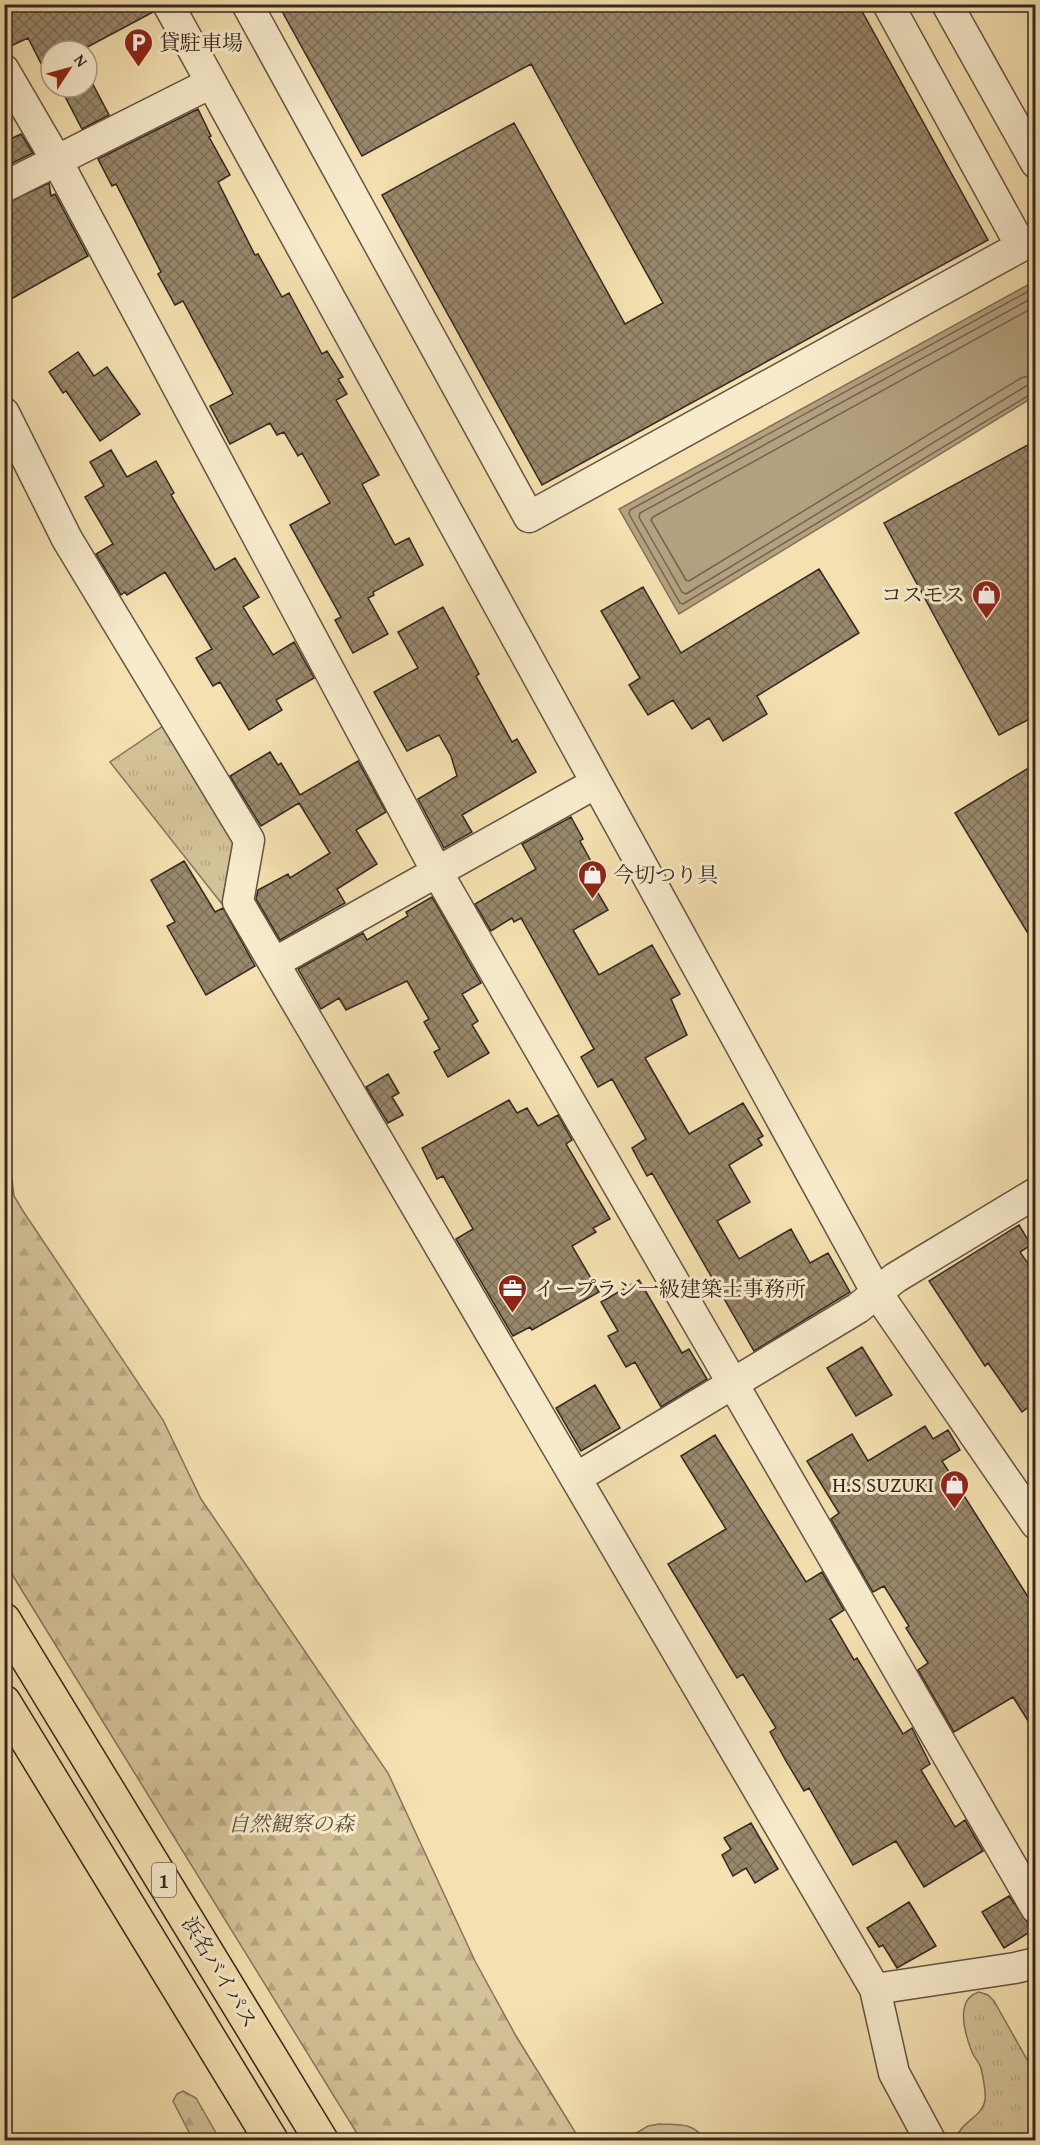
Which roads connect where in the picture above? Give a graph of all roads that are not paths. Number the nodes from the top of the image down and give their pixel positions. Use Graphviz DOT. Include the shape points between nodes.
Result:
graph roads {
  1 [pos="168,4"];
  2 [pos="247,4"];
  3 [pos="888,4"];
  4 [pos="947,4"];
  5 [pos="4,70"];
  6 [pos="212,83"];
  7 [pos="57,161"];
  8 [pos="1035,163"];
  9 [pos="4,187"];
  10 [pos="1028,242"];
  11 [pos="4,413"];
  12 [pos="596,783"];
  13 [pos="437,872"];
  14 [pos="274,963"];
  15 [pos="1032,1203"];
  16 [pos="877,1293"];
  17 [pos="732,1384"];
  18 [pos="576,1479"];
  19 [pos="1035,1524"];
  20 [pos="4,1620"];
  21 [pos="4,1702"];
  22 [pos="1035,1908"];
  23 [pos="1035,1963"];
  24 [pos="875,1989"];
  25 [pos="238,2001"];
  26 [pos="201,2024"];
  27 [pos="260,2140"];
  28 [pos="271,2140"];
  29 [pos="321,2140"];
  30 [pos="335,2140"];
  31 [pos="930,2140"];
  1 -- 6 [label="street"];
  2 -- 10 [label="street" via="529,517"];
  3 -- 10 [label="street"];
  4 -- 8 [label="street"];
  5 -- 7 [label="street"];
  6 -- 7 [label="street"];
  6 -- 12 [label="street"];
  7 -- 9 [label="street"];
  7 -- 13 [label="street"];
  11 -- 14 [label="street" via="67,539 249,840 238,902"];
  12 -- 13 [label="street"];
  12 -- 16 [label="street"];
  13 -- 14 [label="street"];
  13 -- 17 [label="street"];
  14 -- 18 [label="street"];
  15 -- 16 [label="street" via="895,1278"];
  16 -- 17 [label="street"];
  16 -- 19 [label="street"];
  17 -- 18 [label="street"];
  17 -- 22 [label="street"];
  18 -- 24 [label="street"];
  20 -- 25 [label="highway, 浜名バイパス / 1"];
  21 -- 26 [label="highway, 浜名バイパス / 1"];
  23 -- 24 [label="street"];
  24 -- 31 [label="street" via="894,2073"];
  25 -- 29 [label="highway, 浜名バイパス / 1"];
  25 -- 30 [label="highway"];
  26 -- 27 [label="highway"];
  26 -- 28 [label="highway, 浜名バイパス / 1"];
}
